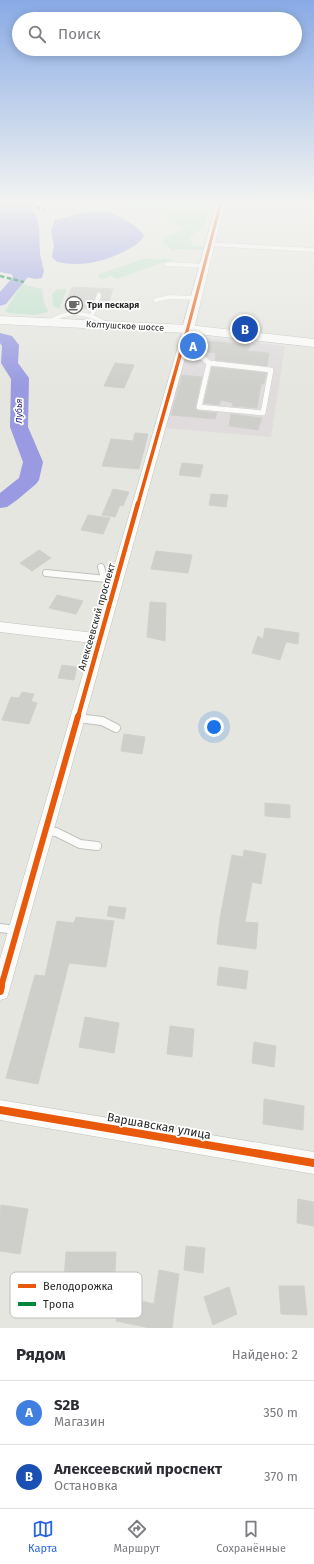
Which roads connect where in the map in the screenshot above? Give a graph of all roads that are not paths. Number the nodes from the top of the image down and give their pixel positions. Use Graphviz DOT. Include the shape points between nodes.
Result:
graph roads {
  1 [pos="167,264"];
  2 [pos="204,266"];
  3 [pos="99,295"];
  4 [pos="196,298"];
  5 [pos="156,300"];
  6 [pos="92,315"];
  7 [pos="4,320"];
  8 [pos="49,322"];
  9 [pos="107,324"];
  10 [pos="188,329"];
  11 [pos="314,343"];
  12 [pos="180,354"];
  13 [pos="209,363"];
  14 [pos="101,567"];
  15 [pos="46,573"];
  16 [pos="110,579"];
  17 [pos="0,627"];
  18 [pos="100,639"];
  19 [pos="77,718"];
  20 [pos="116,728"];
  21 [pos="45,831"];
  22 [pos="97,846"];
  23 [pos="0,928"];
  24 [pos="18,930"];
  25 [pos="0,991"];
  26 [pos="0,1110"];
  27 [pos="314,1163"];
  1 -- 2 [label="lane"];
  2 -- 4 [label="street, Алексеевский проспект"];
  3 -- 6 [label="lane"];
  4 -- 5 [label="lane" via="170,297"];
  4 -- 10 [label="street, Алексеевский проспект"];
  6 -- 8 [label="lane" via="62,313"];
  6 -- 9 [label="lane"];
  7 -- 8 [label="main road, Колтушское шоссе"];
  8 -- 9 [label="main road, Колтушское шоссе"];
  9 -- 10 [label="main road, Колтушское шоссе"];
  10 -- 11 [label="main road, Колтушское шоссе"];
  10 -- 12 [label="street, Алексеевский проспект"];
  12 -- 13 [label="lane" via="203,358"];
  12 -- 16 [label="street, Алексеевский проспект"];
  13 -- 13 [label="lane" via="271,370 263,413 199,407"];
  14 -- 16 [label="lane"];
  15 -- 16 [label="lane"];
  16 -- 18 [label="street, Алексеевский проспект"];
  17 -- 18 [label="street, Алексеевский проспект"];
  18 -- 19 [label="street, Алексеевский проспект"];
  19 -- 20 [label="lane" via="102,721"];
  19 -- 21 [label="street, Алексеевский проспект"];
  21 -- 22 [label="lane" via="56,832 80,844"];
  21 -- 24 [label="street, Алексеевский проспект"];
  23 -- 24 [label="lane"];
  24 -- 25 [label="street, Алексеевский проспект"];
  26 -- 27 [label="street, Варшавская улица"];
}
